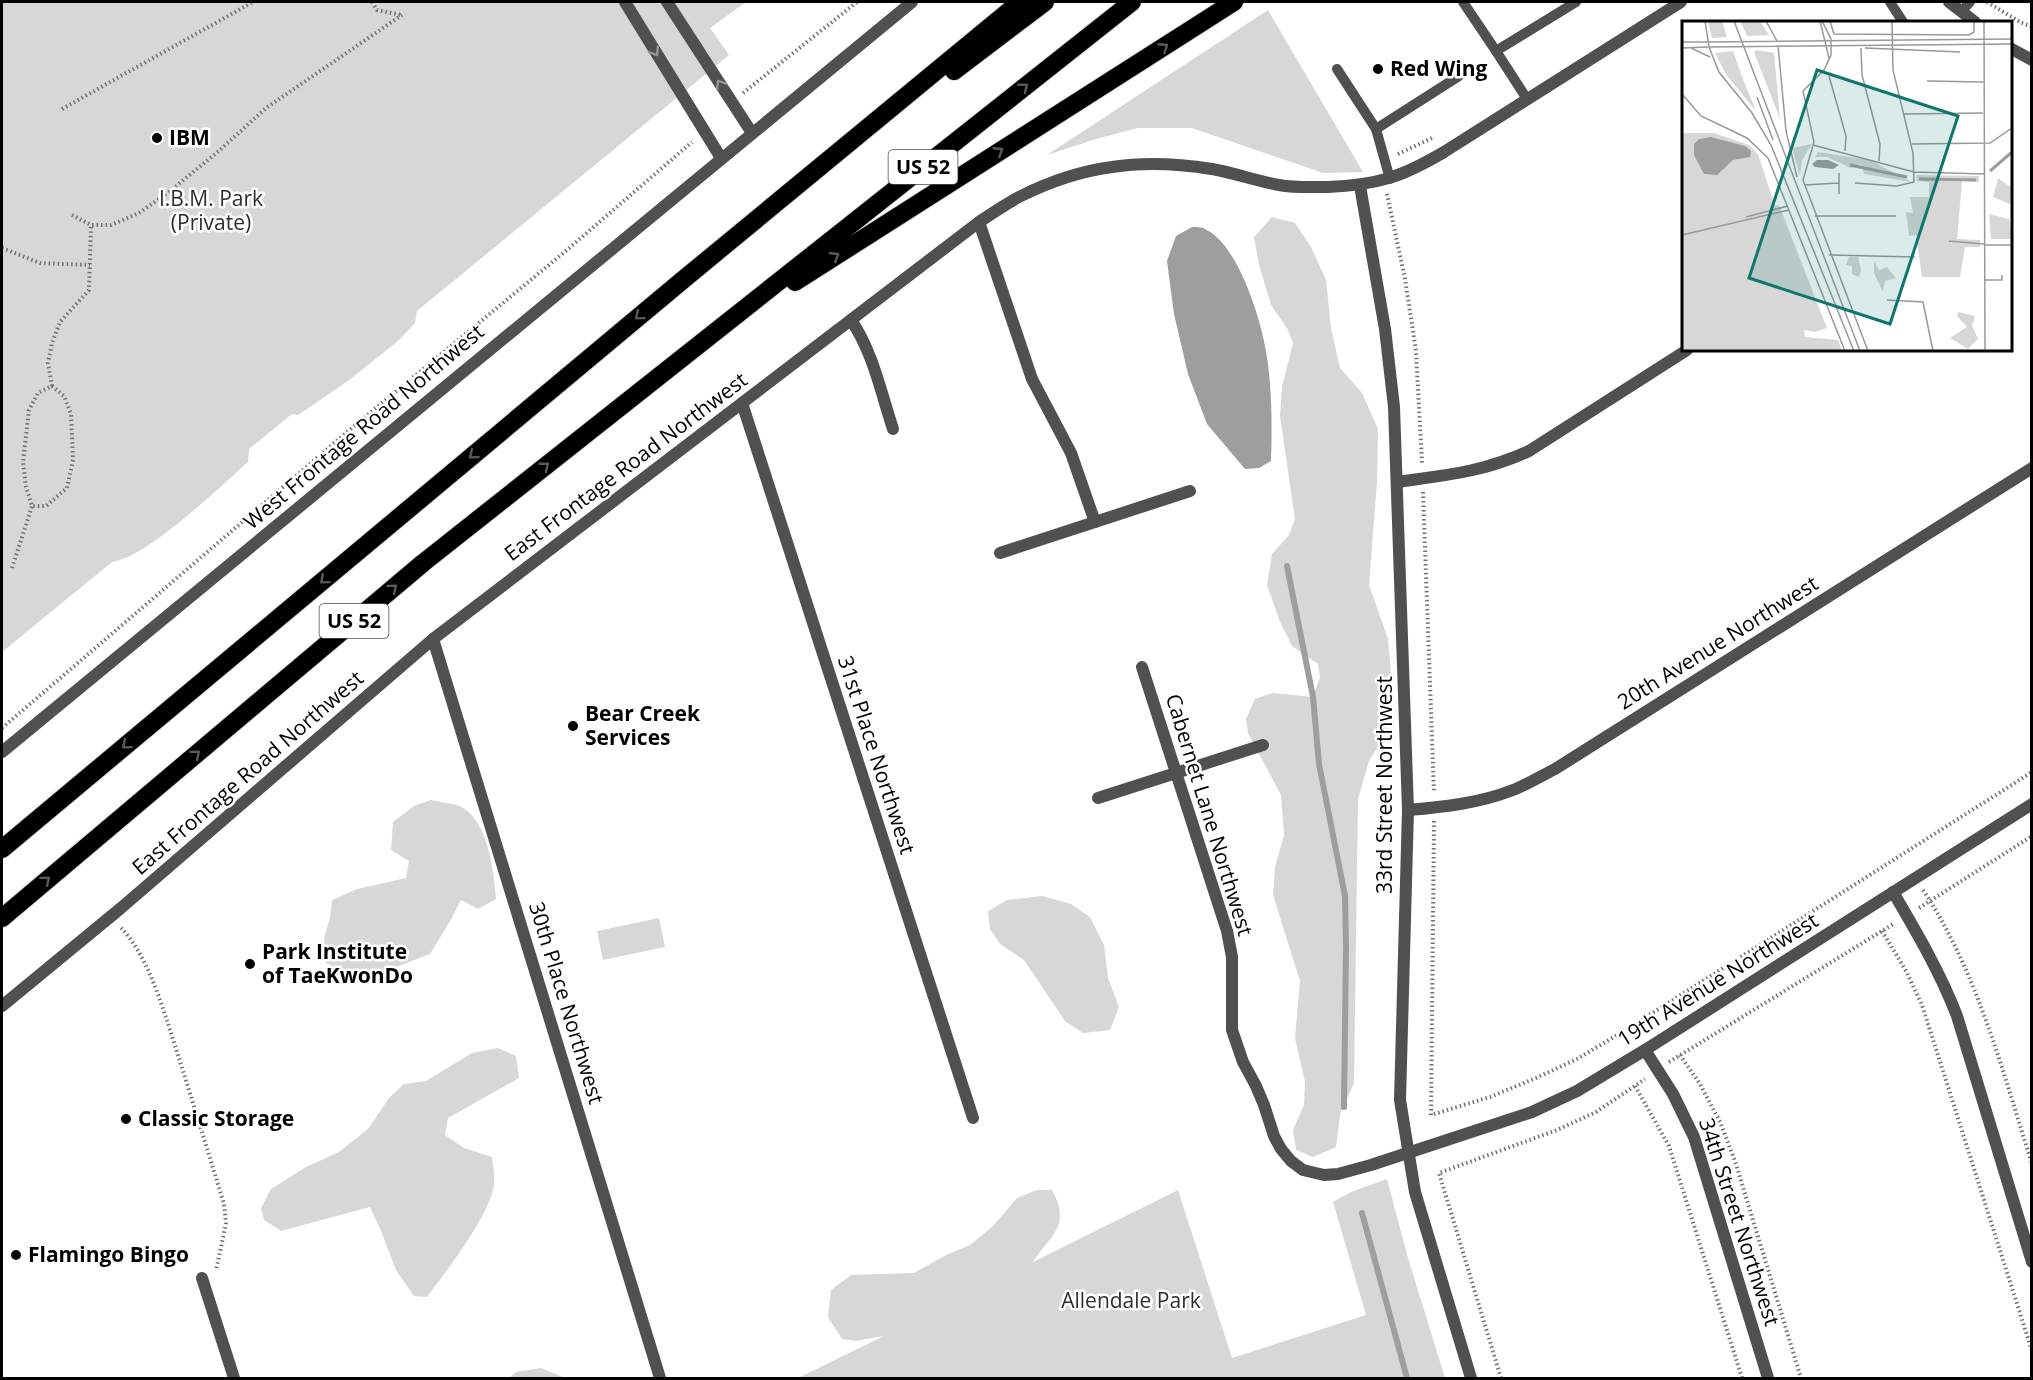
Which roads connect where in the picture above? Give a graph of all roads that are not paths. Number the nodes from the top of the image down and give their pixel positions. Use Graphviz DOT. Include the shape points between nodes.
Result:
graph roads {
  1 [pos="625,2"];
  2 [pos="667,2"];
  3 [pos="912,2"];
  4 [pos="1020,2"];
  5 [pos="1045,2"];
  6 [pos="1132,2"];
  7 [pos="1234,2"];
  8 [pos="1462,2"];
  9 [pos="1576,2"];
  10 [pos="1681,2"];
  11 [pos="1890,2"];
  12 [pos="1949,2"];
  13 [pos="1970,2"];
  14 [pos="1961,12"];
  15 [pos="1902,21"];
  16 [pos="1974,21"];
  17 [pos="2012,49"];
  18 [pos="1496,51"];
  19 [pos="2031,60"];
  20 [pos="1337,69"];
  21 [pos="1459,76"];
  22 [pos="1527,99"];
  23 [pos="1376,129"];
  24 [pos="752,133"];
  25 [pos="721,158"];
  26 [pos="1390,179"];
  27 [pos="1360,186"];
  28 [pos="979,222"];
  29 [pos="684,279"];
  30 [pos="851,320"];
  31 [pos="715,333"];
  32 [pos="1685,351"];
  33 [pos="742,403"];
  34 [pos="893,429"];
  35 [pos="2031,468"];
  36 [pos="1397,482"];
  37 [pos="1190,491"];
  38 [pos="1095,522"];
  39 [pos="1000,553"];
  40 [pos="433,639"];
  41 [pos="1142,667"];
  42 [pos="1263,745"];
  43 [pos="2,752"];
  44 [pos="1176,773"];
  45 [pos="1098,798"];
  46 [pos="2031,804"];
  47 [pos="1408,810"];
  48 [pos="2,849"];
  49 [pos="1893,892"];
  50 [pos="2,918"];
  51 [pos="2,1006"];
  52 [pos="1645,1050"];
  53 [pos="973,1118"];
  54 [pos="1407,1153"];
  55 [pos="2031,1262"];
  56 [pos="202,1278"];
  57 [pos="234,1378"];
  58 [pos="660,1378"];
  59 [pos="1471,1378"];
  60 [pos="1768,1378"];
  1 -- 25 [label="street, one-way"];
  24 -- 2 [label="street, one-way"];
  3 -- 24 [label="street, West Frontage Road Northwest"];
  4 -- 29 [label="highway"];
  5 -- 29 [label="highway, US 52"];
  31 -- 6 [label="highway, US 52, one-way"];
  31 -- 7 [label="highway, one-way"];
  8 -- 18 [label="lane"];
  9 -- 18 [label="lane"];
  10 -- 22 [label="street, East Frontage Road Northwest"];
  11 -- 15 [label="lane"];
  12 -- 14 [label="street"];
  13 -- 14 [label="lane"];
  14 -- 16 [label="street"];
  17 -- 19 [label="street"];
  18 -- 22 [label="lane"];
  20 -- 23 [label="lane"];
  21 -- 23 [label="lane"];
  22 -- 26 [label="street, East Frontage Road Northwest" via="1444,153"];
  23 -- 26 [label="lane"];
  24 -- 25 [label="street, West Frontage Road Northwest"];
  25 -- 43 [label="street, West Frontage Road Northwest"];
  26 -- 27 [label="street, East Frontage Road Northwest"];
  27 -- 28 [label="street, East Frontage Road Northwest" via="1301,188 1212,169 1112,166 1052,182"];
  27 -- 36 [label="street, 33rd Street Northwest" via="1385,329"];
  28 -- 30 [label="street, East Frontage Road Northwest"];
  28 -- 38 [label="street" via="1032,379 1071,453"];
  29 -- 48 [label="highway, US 52, one-way"];
  30 -- 33 [label="street, East Frontage Road Northwest"];
  30 -- 34 [label="street" via="868,351"];
  50 -- 31 [label="highway, US 52, one-way" via="423,563"];
  32 -- 36 [label="street" via="1529,450 1487,468"];
  33 -- 40 [label="street, East Frontage Road Northwest"];
  33 -- 53 [label="street, 31st Place Northwest"];
  35 -- 47 [label="street, 20th Avenue Northwest" via="1555,769 1514,790 1469,802"];
  36 -- 47 [label="street, 33rd Street Northwest"];
  37 -- 38 [label="street"];
  38 -- 39 [label="street"];
  40 -- 51 [label="street, East Frontage Road Northwest"];
  40 -- 58 [label="street, 30th Place Northwest"];
  41 -- 44 [label="street, Cabernet Lane Northwest"];
  42 -- 44 [label="street"];
  44 -- 45 [label="street"];
  44 -- 54 [label="street, Cabernet Lane Northwest" via="1227,931 1232,957 1230,1013 1235,1044 1281,1149 1303,1170 1324,1175 1349,1172"];
  46 -- 49 [label="street, 19th Avenue Northwest"];
  47 -- 54 [label="street, 33rd Street Northwest" via="1400,1100"];
  49 -- 52 [label="street, 19th Avenue Northwest"];
  49 -- 55 [label="street" via="1945,984 1957,1016"];
  52 -- 54 [label="street, 19th Avenue Northwest" via="1556,1102"];
  52 -- 60 [label="street, 34th Street Northwest" via="1694,1137"];
  54 -- 59 [label="street, 33rd Street Northwest" via="1418,1203"];
  56 -- 57 [label="street"];
}
